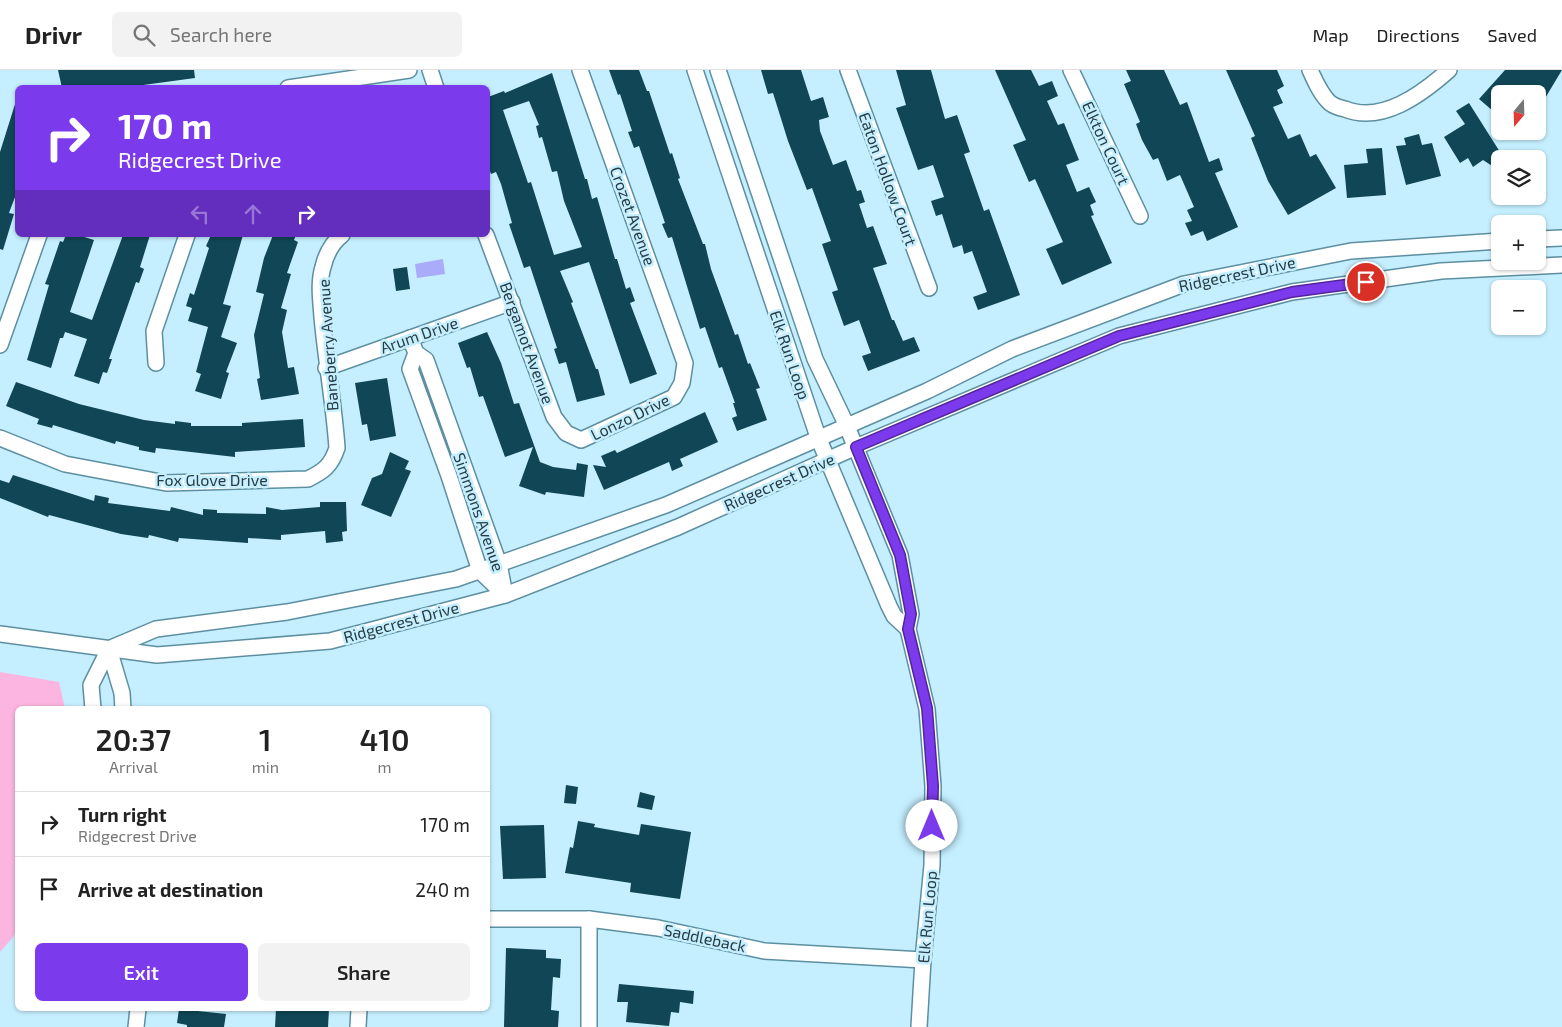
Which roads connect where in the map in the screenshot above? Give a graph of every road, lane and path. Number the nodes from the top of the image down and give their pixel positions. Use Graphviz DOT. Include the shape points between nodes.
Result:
graph roads {
  1 [pos="410,70"];
  2 [pos="430,70"];
  3 [pos="580,70"];
  4 [pos="695,70"];
  5 [pos="718,70"];
  6 [pos="848,70"];
  7 [pos="1071,70"];
  8 [pos="1310,70"];
  9 [pos="1448,70"];
  10 [pos="308,85"];
  11 [pos="435,85"];
  12 [pos="1140,216"];
  13 [pos="38,237"];
  14 [pos="186,237"];
  15 [pos="339,237"];
  16 [pos="487,237"];
  17 [pos="1546,238"];
  18 [pos="1562,238"];
  19 [pos="1491,242"];
  20 [pos="1562,265"];
  21 [pos="929,288"];
  22 [pos="512,302"];
  23 [pos="410,338"];
  24 [pos="0,345"];
  25 [pos="416,353"];
  26 [pos="156,363"];
  27 [pos="685,363"];
  28 [pos="326,368"];
  29 [pos="846,424"];
  30 [pos="818,437"];
  31 [pos="0,438"];
  32 [pos="581,440"];
  33 [pos="856,447"];
  34 [pos="827,460"];
  35 [pos="333,461"];
  36 [pos="499,564"];
  37 [pos="480,571"];
  38 [pos="505,595"];
  39 [pos="908,629"];
  40 [pos="0,634"];
  41 [pos="109,648"];
  42 [pos="93,706"];
  43 [pos="123,706"];
  44 [pos="589,919"];
  45 [pos="490,920"];
  46 [pos="923,960"];
  47 [pos="138,1011"];
  48 [pos="359,1011"];
  49 [pos="136,1027"];
  50 [pos="358,1027"];
  51 [pos="589,1027"];
  52 [pos="919,1027"];
  1 -- 10 [label="street"];
  2 -- 11 [label="street"];
  3 -- 27 [label="street, Crozet Avenue"];
  4 -- 30 [label="street, Elk Run Loop"];
  5 -- 29 [label="street, Elk Run Loop" via="815,359"];
  6 -- 21 [label="street, Eaton Hollow Court"];
  7 -- 12 [label="street, Elkton Court"];
  8 -- 9 [label="street" via="1331,104 1349,111 1371,113 1390,110"];
  13 -- 24 [label="street"];
  14 -- 26 [label="street" via="154,331"];
  15 -- 28 [label="street, Baneberry Avenue" via="333,242 322,268 320,288"];
  16 -- 22 [label="street, Bergamot Avenue"];
  17 -- 18 [label="street"];
  19 -- 29 [label="street, Ridgecrest Drive" via="1352,251 1184,284 1012,349"];
  20 -- 33 [label="street, Ridgecrest Drive" via="1441,271 1292,292 1129,333"];
  22 -- 23 [label="street, Arum Drive"];
  22 -- 32 [label="street, Bergamot Avenue" via="554,418 566,433"];
  23 -- 25 [label="street, Simmons Avenue"];
  23 -- 28 [label="street, Arum Drive"];
  25 -- 36 [label="street, Simmons Avenue" via="426,360"];
  25 -- 37 [label="street, Simmons Avenue" via="410,369"];
  27 -- 32 [label="street, Lonzo Drive" via="682,383 674,397"];
  28 -- 35 [label="street, Baneberry Avenue" via="336,439"];
  29 -- 30 [label="street, Ridgecrest Drive"];
  29 -- 33 [label="street, Elk Run Loop"];
  30 -- 34 [label="street, Elk Run Loop"];
  30 -- 36 [label="street, Ridgecrest Drive" via="666,505"];
  31 -- 35 [label="street, Fox Glove Drive" via="65,464 166,483 308,479 327,469"];
  33 -- 34 [label="street, Ridgecrest Drive"];
  33 -- 39 [label="street, Elk Run Loop" via="900,555 911,614"];
  34 -- 38 [label="street, Ridgecrest Drive" via="678,527"];
  34 -- 39 [label="street, Elk Run Loop" via="888,606"];
  36 -- 37 [label="street, Ridgecrest Drive"];
  36 -- 38 [label="street, Simmons Avenue"];
  37 -- 38 [label="street, Simmons Avenue"];
  37 -- 41 [label="street, Ridgecrest Drive" via="456,579 287,612 156,628"];
  38 -- 41 [label="street, Ridgecrest Drive" via="330,641 157,655"];
  39 -- 46 [label="street, Elk Run Loop" via="927,708 933,786 932,865"];
  40 -- 41 [label="street, Ridgecrest Drive"];
  41 -- 42 [label="street" via="90,685"];
  41 -- 43 [label="street"];
  44 -- 45 [label="street, Saddleback"];
  44 -- 46 [label="street, Saddleback" via="658,928 764,951"];
  44 -- 51 [label="street"];
  46 -- 52 [label="street, Elk Run Loop"];
  47 -- 49 [label="street"];
  48 -- 50 [label="street"];
}
